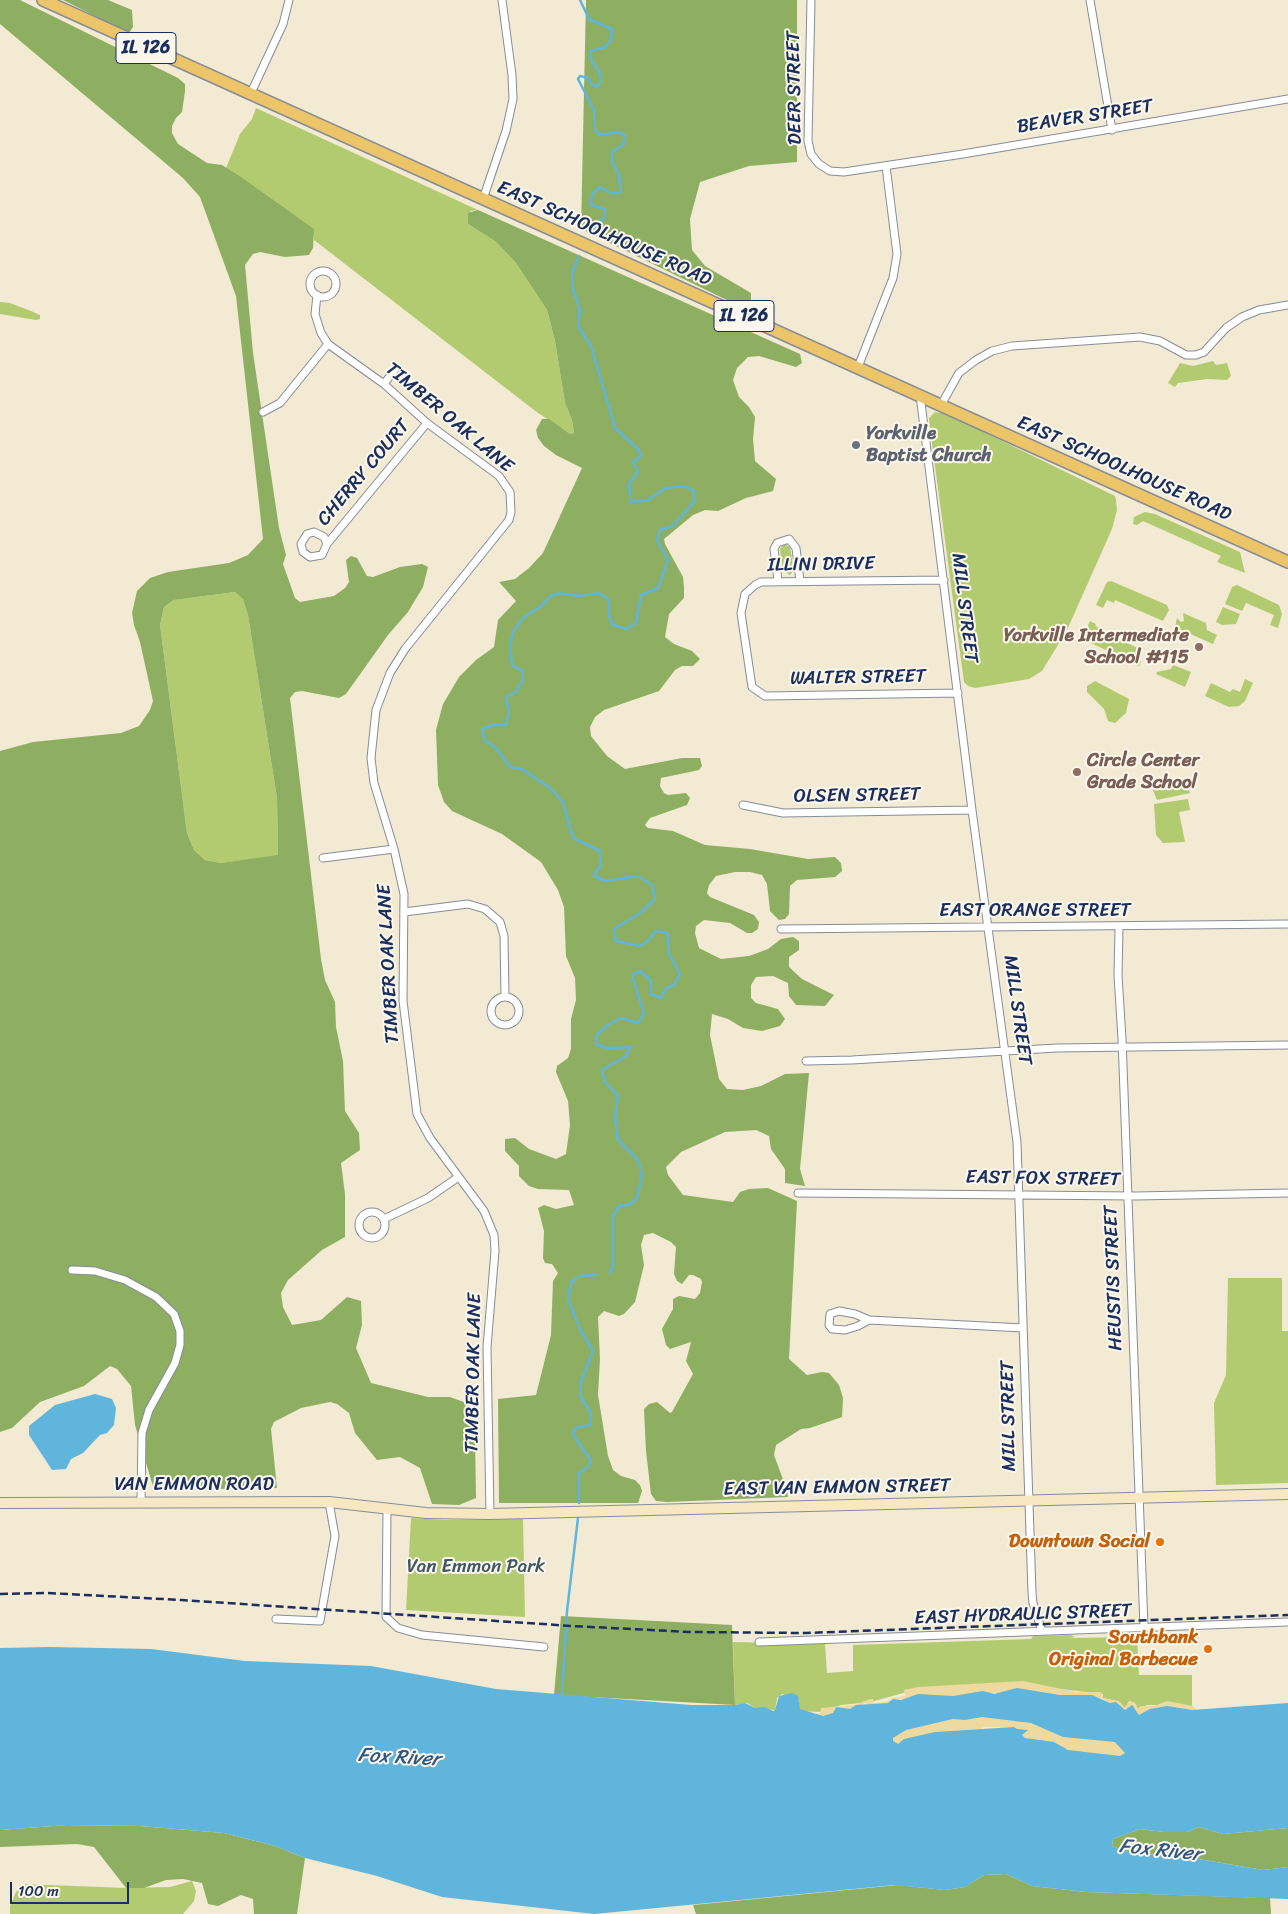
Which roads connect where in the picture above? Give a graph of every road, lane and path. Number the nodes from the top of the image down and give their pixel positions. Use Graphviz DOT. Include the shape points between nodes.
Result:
graph roads {
  1 [pos="43,0"];
  2 [pos="289,0"];
  3 [pos="502,0"];
  4 [pos="811,0"];
  5 [pos="1090,0"];
  6 [pos="250,95"];
  7 [pos="1288,99"];
  8 [pos="1112,130"];
  9 [pos="886,166"];
  10 [pos="483,199"];
  11 [pos="317,295"];
  12 [pos="1288,305"];
  13 [pos="328,344"];
  14 [pos="858,367"];
  15 [pos="396,368"];
  16 [pos="384,384"];
  17 [pos="920,395"];
  18 [pos="942,405"];
  19 [pos="263,412"];
  20 [pos="427,423"];
  21 [pos="327,544"];
  22 [pos="1288,562"];
  23 [pos="778,580"];
  24 [pos="944,580"];
  25 [pos="800,581"];
  26 [pos="759,692"];
  27 [pos="958,693"];
  28 [pos="743,805"];
  29 [pos="972,810"];
  30 [pos="394,849"];
  31 [pos="323,858"];
  32 [pos="404,912"];
  33 [pos="1288,924"];
  34 [pos="988,927"];
  35 [pos="1118,928"];
  36 [pos="781,929"];
  37 [pos="504,997"];
  38 [pos="1288,1045"];
  39 [pos="1122,1048"];
  40 [pos="1006,1050"];
  41 [pos="806,1061"];
  42 [pos="457,1178"];
  43 [pos="798,1193"];
  44 [pos="1288,1193"];
  45 [pos="1019,1194"];
  46 [pos="1128,1196"];
  47 [pos="384,1219"];
  48 [pos="72,1270"];
  49 [pos="869,1320"];
  50 [pos="1023,1328"];
  51 [pos="1288,1494"];
  52 [pos="1139,1498"];
  53 [pos="1028,1501"];
  54 [pos="0,1502"];
  55 [pos="329,1502"];
  56 [pos="141,1503"];
  57 [pos="387,1509"];
  58 [pos="490,1514"];
  59 [pos="276,1619"];
  60 [pos="1288,1622"];
  61 [pos="1144,1627"];
  62 [pos="1042,1630"];
  63 [pos="759,1642"];
  64 [pos="544,1647"];
  1 -- 6 [label="main road, EAST SCHOOLHOUSE ROAD / IL 126"];
  2 -- 6 [label="street" via="283,24"];
  3 -- 10 [label="street" via="512,99 506,131"];
  4 -- 9 [label="street, DEER STREET" via="808,141 811,154 830,171"];
  5 -- 8 [label="street"];
  6 -- 10 [label="main road, EAST SCHOOLHOUSE ROAD"];
  7 -- 8 [label="street, BEAVER STREET"];
  8 -- 9 [label="street, BEAVER STREET"];
  9 -- 14 [label="street" via="897,254 893,278"];
  10 -- 14 [label="main road, EAST SCHOOLHOUSE ROAD / IL 126"];
  11 -- 13 [label="street" via="315,314"];
  12 -- 18 [label="street" via="1242,317 1226,328 1204,352 1196,355 1186,355 1160,341 1140,337 992,350 959,373"];
  13 -- 16 [label="street, TIMBER OAK LANE"];
  13 -- 19 [label="street" via="280,403"];
  14 -- 17 [label="main road, EAST SCHOOLHOUSE ROAD / IL 126"];
  15 -- 16 [label="street"];
  16 -- 20 [label="street, TIMBER OAK LANE"];
  17 -- 18 [label="main road, EAST SCHOOLHOUSE ROAD"];
  17 -- 24 [label="street, MILL STREET"];
  18 -- 22 [label="main road, EAST SCHOOLHOUSE ROAD"];
  20 -- 21 [label="street, CHERRY COURT"];
  20 -- 30 [label="street, TIMBER OAK LANE" via="499,476 510,492 511,512 502,530 405,649 381,690 371,758 374,783"];
  23 -- 25 [label="street, ILLINI DRIVE"];
  23 -- 25 [label="street" via="774,549 777,543 789,539 796,548"];
  23 -- 26 [label="street, ILLINI DRIVE" via="755,585 742,600 752,687"];
  24 -- 25 [label="street, ILLINI DRIVE"];
  24 -- 27 [label="street, MILL STREET"];
  26 -- 27 [label="street, WALTER STREET" via="766,696"];
  27 -- 29 [label="street, MILL STREET"];
  28 -- 29 [label="street, OLSEN STREET" via="783,813"];
  29 -- 34 [label="street, MILL STREET"];
  30 -- 31 [label="street"];
  30 -- 32 [label="street, TIMBER OAK LANE" via="404,894"];
  32 -- 37 [label="street" via="468,904 486,909 500,922 504,936"];
  32 -- 42 [label="street, TIMBER OAK LANE" via="403,1001 417,1114"];
  33 -- 35 [label="street, EAST ORANGE STREET"];
  34 -- 35 [label="street, EAST ORANGE STREET"];
  34 -- 36 [label="street, EAST ORANGE STREET"];
  34 -- 40 [label="street, MILL STREET"];
  35 -- 39 [label="street, HEUSTIS STREET"];
  37 -- 37 [label="street" via="497,1000 491,1010 494,1020 504,1025 514,1022 518,1010 516,1003"];
  38 -- 39 [label="street"];
  39 -- 40 [label="street"];
  39 -- 46 [label="street, HEUSTIS STREET"];
  40 -- 41 [label="street"];
  40 -- 45 [label="street, MILL STREET" via="1017,1142"];
  42 -- 47 [label="street" via="428,1198"];
  42 -- 58 [label="street, TIMBER OAK LANE" via="484,1211 494,1235 487,1353"];
  43 -- 45 [label="street, EAST FOX STREET"];
  44 -- 46 [label="street, EAST FOX STREET"];
  45 -- 46 [label="street, EAST FOX STREET"];
  45 -- 50 [label="street, MILL STREET"];
  46 -- 52 [label="street, HEUSTIS STREET"];
  48 -- 56 [label="street" via="125,1280 156,1296 174,1314 180,1331 175,1363 148,1410 142,1433"];
  49 -- 49 [label="street" via="839,1311 830,1314 829,1324 832,1329 845,1330"];
  49 -- 50 [label="street"];
  50 -- 53 [label="street, MILL STREET"];
  51 -- 52 [label="street, EAST VAN EMMON STREET"];
  52 -- 53 [label="street, EAST VAN EMMON STREET"];
  52 -- 61 [label="street, HEUSTIS STREET"];
  53 -- 58 [label="street, EAST VAN EMMON STREET"];
  53 -- 62 [label="street, MILL STREET" via="1033,1603"];
  54 -- 56 [label="street, VAN EMMON ROAD"];
  55 -- 56 [label="street, VAN EMMON ROAD"];
  55 -- 57 [label="street, VAN EMMON ROAD"];
  55 -- 59 [label="street" via="336,1536 320,1622"];
  57 -- 58 [label="street, EAST VAN EMMON STREET"];
  57 -- 64 [label="street" via="386,1618 398,1628 422,1634"];
  60 -- 61 [label="street, EAST HYDRAULIC STREET"];
  61 -- 62 [label="street, EAST HYDRAULIC STREET"];
  62 -- 63 [label="street, EAST HYDRAULIC STREET"];
}
